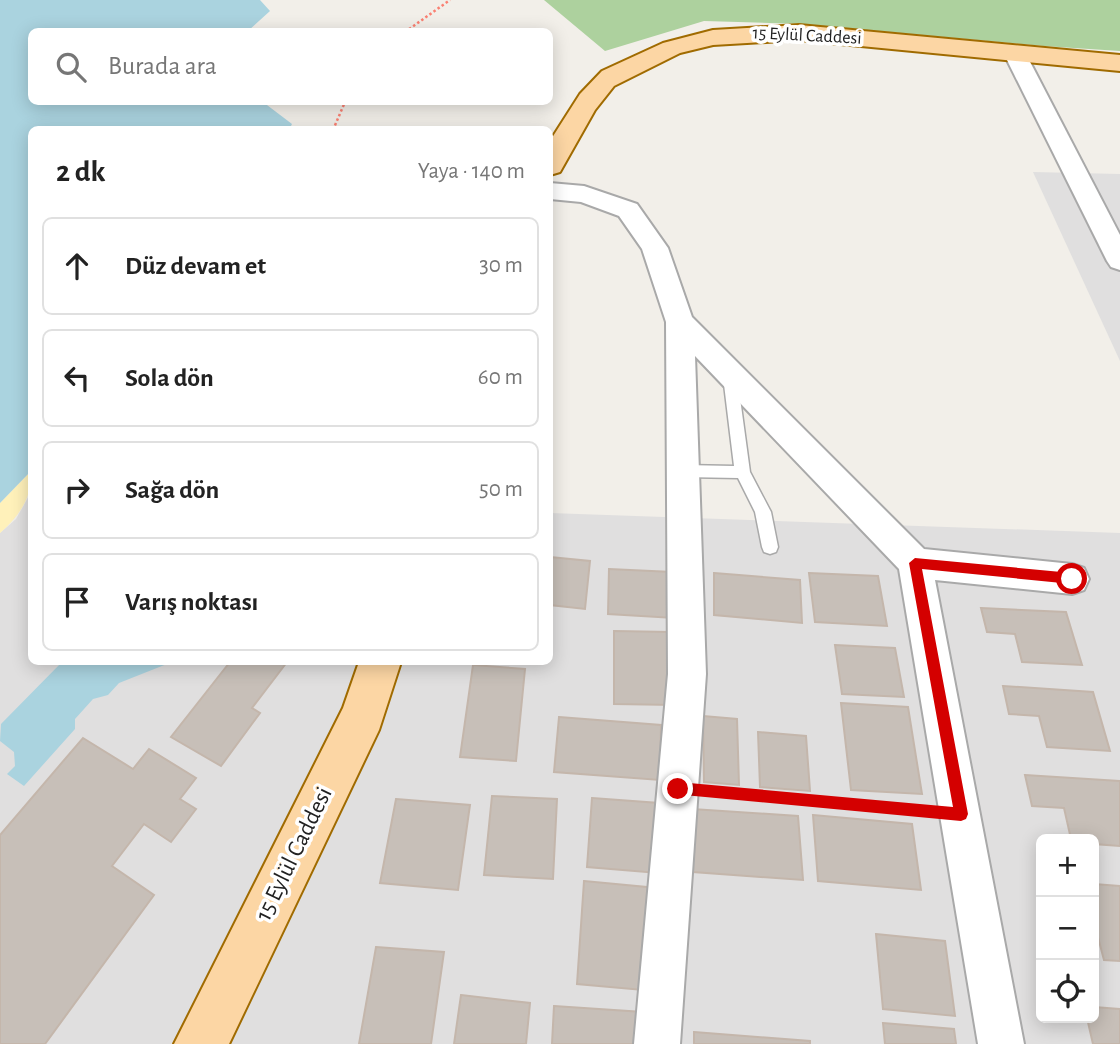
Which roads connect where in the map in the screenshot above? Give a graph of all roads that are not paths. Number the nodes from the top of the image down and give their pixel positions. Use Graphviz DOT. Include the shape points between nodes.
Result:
graph roads {
  1 [pos="1016,56"];
  2 [pos="1120,63"];
  3 [pos="553,160"];
  4 [pos="553,191"];
  5 [pos="1120,261"];
  6 [pos="680,322"];
  7 [pos="730,373"];
  8 [pos="683,471"];
  9 [pos="742,472"];
  10 [pos="770,547"];
  11 [pos="915,563"];
  12 [pos="1072,579"];
  13 [pos="379,665"];
  14 [pos="201,1044"];
  15 [pos="657,1044"];
  16 [pos="1001,1044"];
  1 -- 2 [label="main road, 15 Eylül Caddesi"];
  1 -- 3 [label="main road, 15 Eylül Caddesi" via="816,34 741,33 696,39 658,51 606,80"];
  1 -- 5 [label="street"];
  4 -- 6 [label="street" via="584,194 628,210 655,248"];
  6 -- 7 [label="street"];
  6 -- 8 [label="street"];
  7 -- 9 [label="lane"];
  7 -- 11 [label="street"];
  8 -- 9 [label="lane"];
  8 -- 15 [label="street" via="687,674"];
  9 -- 10 [label="lane" via="763,512"];
  11 -- 12 [label="street"];
  11 -- 16 [label="street"];
  13 -- 14 [label="main road, 15 Eylül Caddesi" via="363,715"];
}
